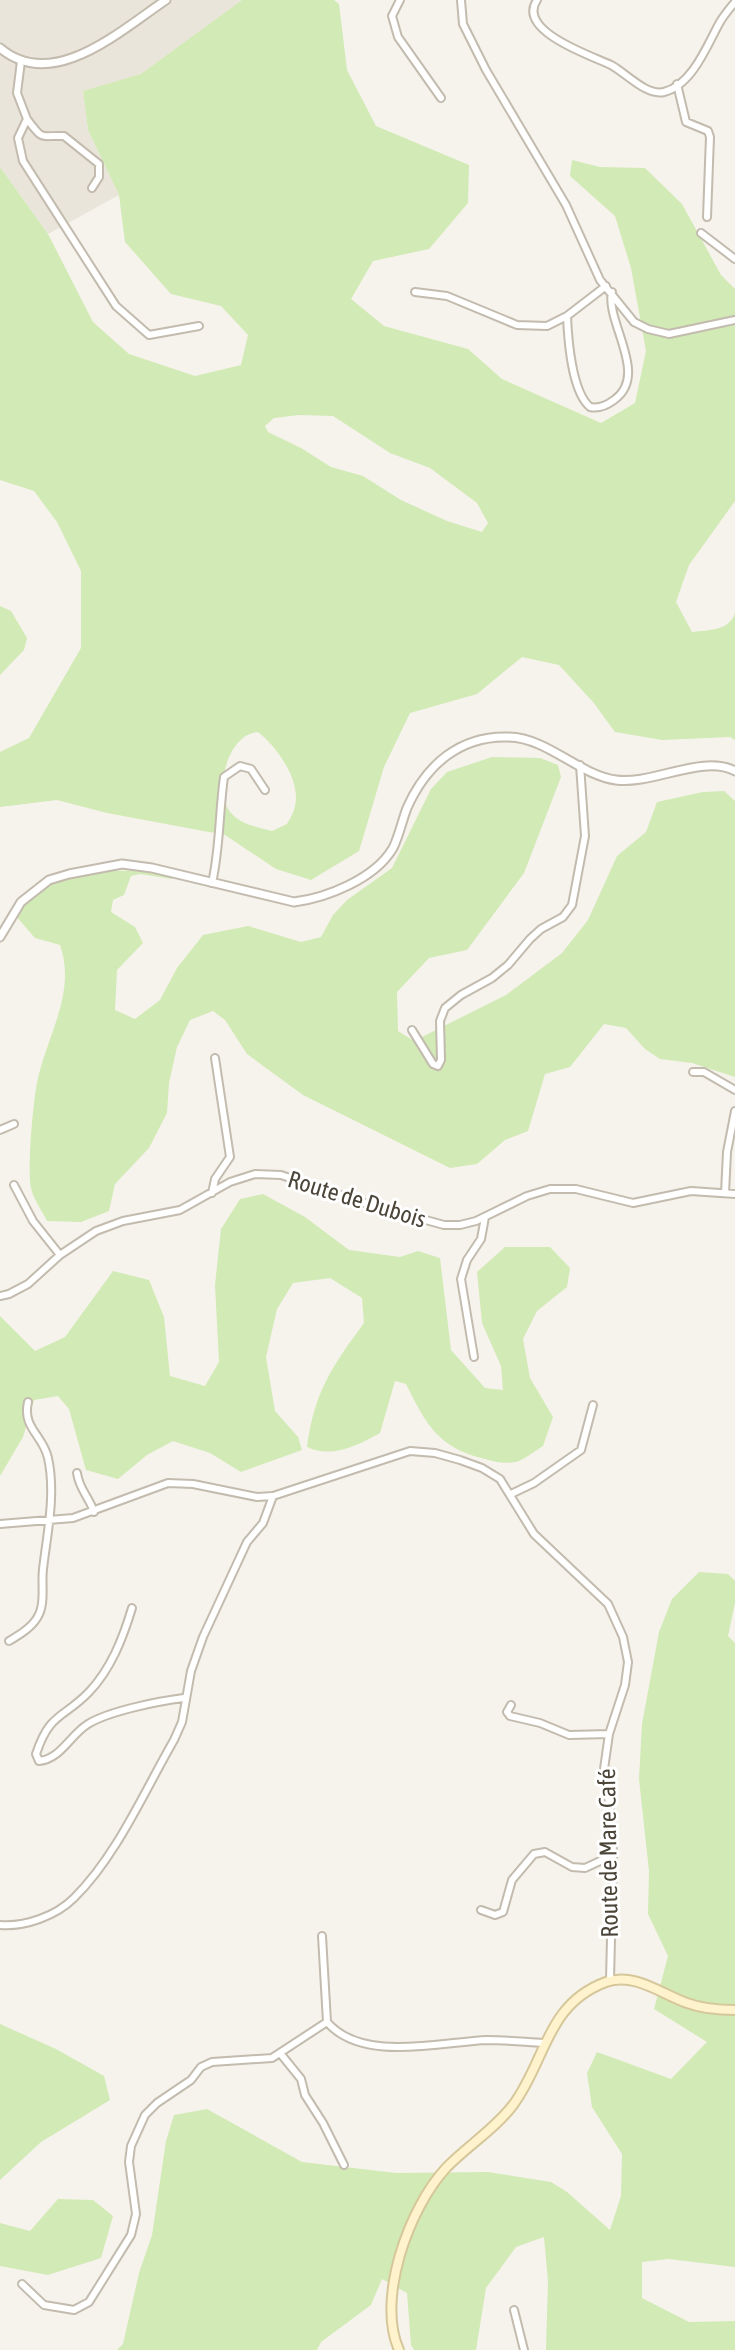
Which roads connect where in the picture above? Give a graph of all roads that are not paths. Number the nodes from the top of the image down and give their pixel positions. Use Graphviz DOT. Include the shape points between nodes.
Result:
graph roads {
  1 [pos="166,0"];
  2 [pos="400,0"];
  3 [pos="461,0"];
  4 [pos="537,0"];
  5 [pos="735,2"];
  6 [pos="0,48"];
  7 [pos="21,61"];
  8 [pos="677,84"];
  9 [pos="441,98"];
  10 [pos="27,119"];
  11 [pos="92,188"];
  12 [pos="707,217"];
  13 [pos="701,233"];
  14 [pos="735,259"];
  15 [pos="606,286"];
  16 [pos="415,292"];
  17 [pos="612,292"];
  18 [pos="567,316"];
  19 [pos="735,320"];
  20 [pos="199,326"];
  21 [pos="580,765"];
  22 [pos="735,771"];
  23 [pos="265,790"];
  24 [pos="212,883"];
  25 [pos="0,937"];
  26 [pos="412,1030"];
  27 [pos="215,1058"];
  28 [pos="693,1072"];
  29 [pos="735,1090"];
  30 [pos="735,1111"];
  31 [pos="14,1124"];
  32 [pos="0,1130"];
  33 [pos="14,1185"];
  34 [pos="212,1193"];
  35 [pos="725,1193"];
  36 [pos="735,1194"];
  37 [pos="485,1217"];
  38 [pos="60,1255"];
  39 [pos="0,1296"];
  40 [pos="474,1357"];
  41 [pos="28,1402"];
  42 [pos="593,1405"];
  43 [pos="77,1473"];
  44 [pos="511,1494"];
  45 [pos="273,1496"];
  46 [pos="94,1512"];
  47 [pos="50,1521"];
  48 [pos="0,1524"];
  49 [pos="132,1608"];
  50 [pos="9,1641"];
  51 [pos="184,1698"];
  52 [pos="511,1705"];
  53 [pos="609,1734"];
  54 [pos="613,1855"];
  55 [pos="481,1910"];
  56 [pos="0,1925"];
  57 [pos="322,1936"];
  58 [pos="610,1980"];
  59 [pos="735,2010"];
  60 [pos="327,2022"];
  61 [pos="543,2043"];
  62 [pos="280,2053"];
  63 [pos="344,2165"];
  64 [pos="22,2284"];
  65 [pos="514,2310"];
  66 [pos="399,2350"];
  67 [pos="524,2350"];
  1 -- 7 [label="street" via="72,58 55,64"];
  2 -- 9 [label="street" via="392,16 398,37"];
  3 -- 15 [label="street" via="463,24 486,70 566,205"];
  4 -- 8 [label="street" via="535,18 547,33 581,54 651,90 664,92"];
  5 -- 8 [label="street" via="701,59"];
  6 -- 7 [label="street"];
  7 -- 10 [label="street" via="17,93"];
  8 -- 12 [label="street" via="686,122 708,131 710,137"];
  10 -- 11 [label="street" via="40,136 64,136 99,164"];
  10 -- 20 [label="street" via="18,138 23,161 116,306 149,335"];
  13 -- 14 [label="street"];
  15 -- 17 [label="street"];
  15 -- 18 [label="street"];
  16 -- 18 [label="street" via="447,296 517,325 547,326"];
  17 -- 18 [label="street" via="627,374 619,395 600,408 590,407 581,397"];
  17 -- 19 [label="street" via="634,322 669,334"];
  21 -- 22 [label="street" via="615,780 720,765"];
  21 -- 24 [label="street" via="512,737 479,739 445,755 426,774 392,849 362,877 315,899 294,902"];
  21 -- 26 [label="street" via="585,836 568,912 541,929 492,978 445,1008 438,1066"];
  23 -- 24 [label="street" via="251,769 240,766 224,777"];
  24 -- 25 [label="street" via="122,864 69,874 31,892"];
  27 -- 34 [label="street" via="230,1157"];
  28 -- 29 [label="street" via="704,1072"];
  30 -- 35 [label="street"];
  31 -- 32 [label="street"];
  33 -- 38 [label="street"];
  34 -- 37 [label="street, Route de Dubois" via="255,1174 281,1175 444,1225"];
  34 -- 38 [label="street, Route de Dubois" via="180,1210 112,1224"];
  35 -- 36 [label="street, Route de Dubois"];
  35 -- 37 [label="street, Route de Dubois" via="691,1191 633,1203 576,1189 550,1189"];
  37 -- 40 [label="street" via="481,1239 461,1279"];
  38 -- 39 [label="street, Route de Dubois" via="28,1284"];
  41 -- 47 [label="street" via="27,1420 48,1456"];
  42 -- 44 [label="street" via="581,1450"];
  43 -- 46 [label="street" via="79,1488"];
  44 -- 45 [label="street, Route de Mare Café" via="482,1468 410,1451"];
  44 -- 53 [label="street, Route de Mare Café" via="534,1534 608,1604 623,1637 625,1685"];
  45 -- 46 [label="street, Route de Mare Café" via="168,1483"];
  45 -- 51 [label="street" via="203,1637"];
  46 -- 47 [label="street, Route de Mare Café"];
  47 -- 48 [label="street, Route de Mare Café"];
  47 -- 50 [label="street" via="42,1607 29,1628"];
  49 -- 51 [label="street" via="102,1677 54,1719 42,1737 39,1761 61,1752 90,1723"];
  51 -- 56 [label="street" via="174,1740 110,1853 74,1898 54,1914"];
  52 -- 53 [label="street" via="510,1716 569,1735"];
  53 -- 54 [label="street, Route de Mare Café" via="604,1769"];
  54 -- 55 [label="street" via="578,1868 539,1852 512,1880 503,1912"];
  54 -- 58 [label="street, Route de Mare Café"];
  57 -- 60 [label="street"];
  58 -- 59 [label="main road" via="631,1980 687,2003"];
  58 -- 61 [label="main road" via="575,2000"];
  60 -- 61 [label="street" via="338,2035 377,2046 487,2040"];
  60 -- 62 [label="street"];
  61 -- 66 [label="main road" via="513,2105 446,2169 410,2228 392,2287 391,2326"];
  62 -- 63 [label="street" via="301,2079"];
  62 -- 64 [label="street" via="201,2067 145,2115 131,2146 136,2214 131,2235 89,2302 74,2310 44,2305"];
  65 -- 67 [label="street"];
}
